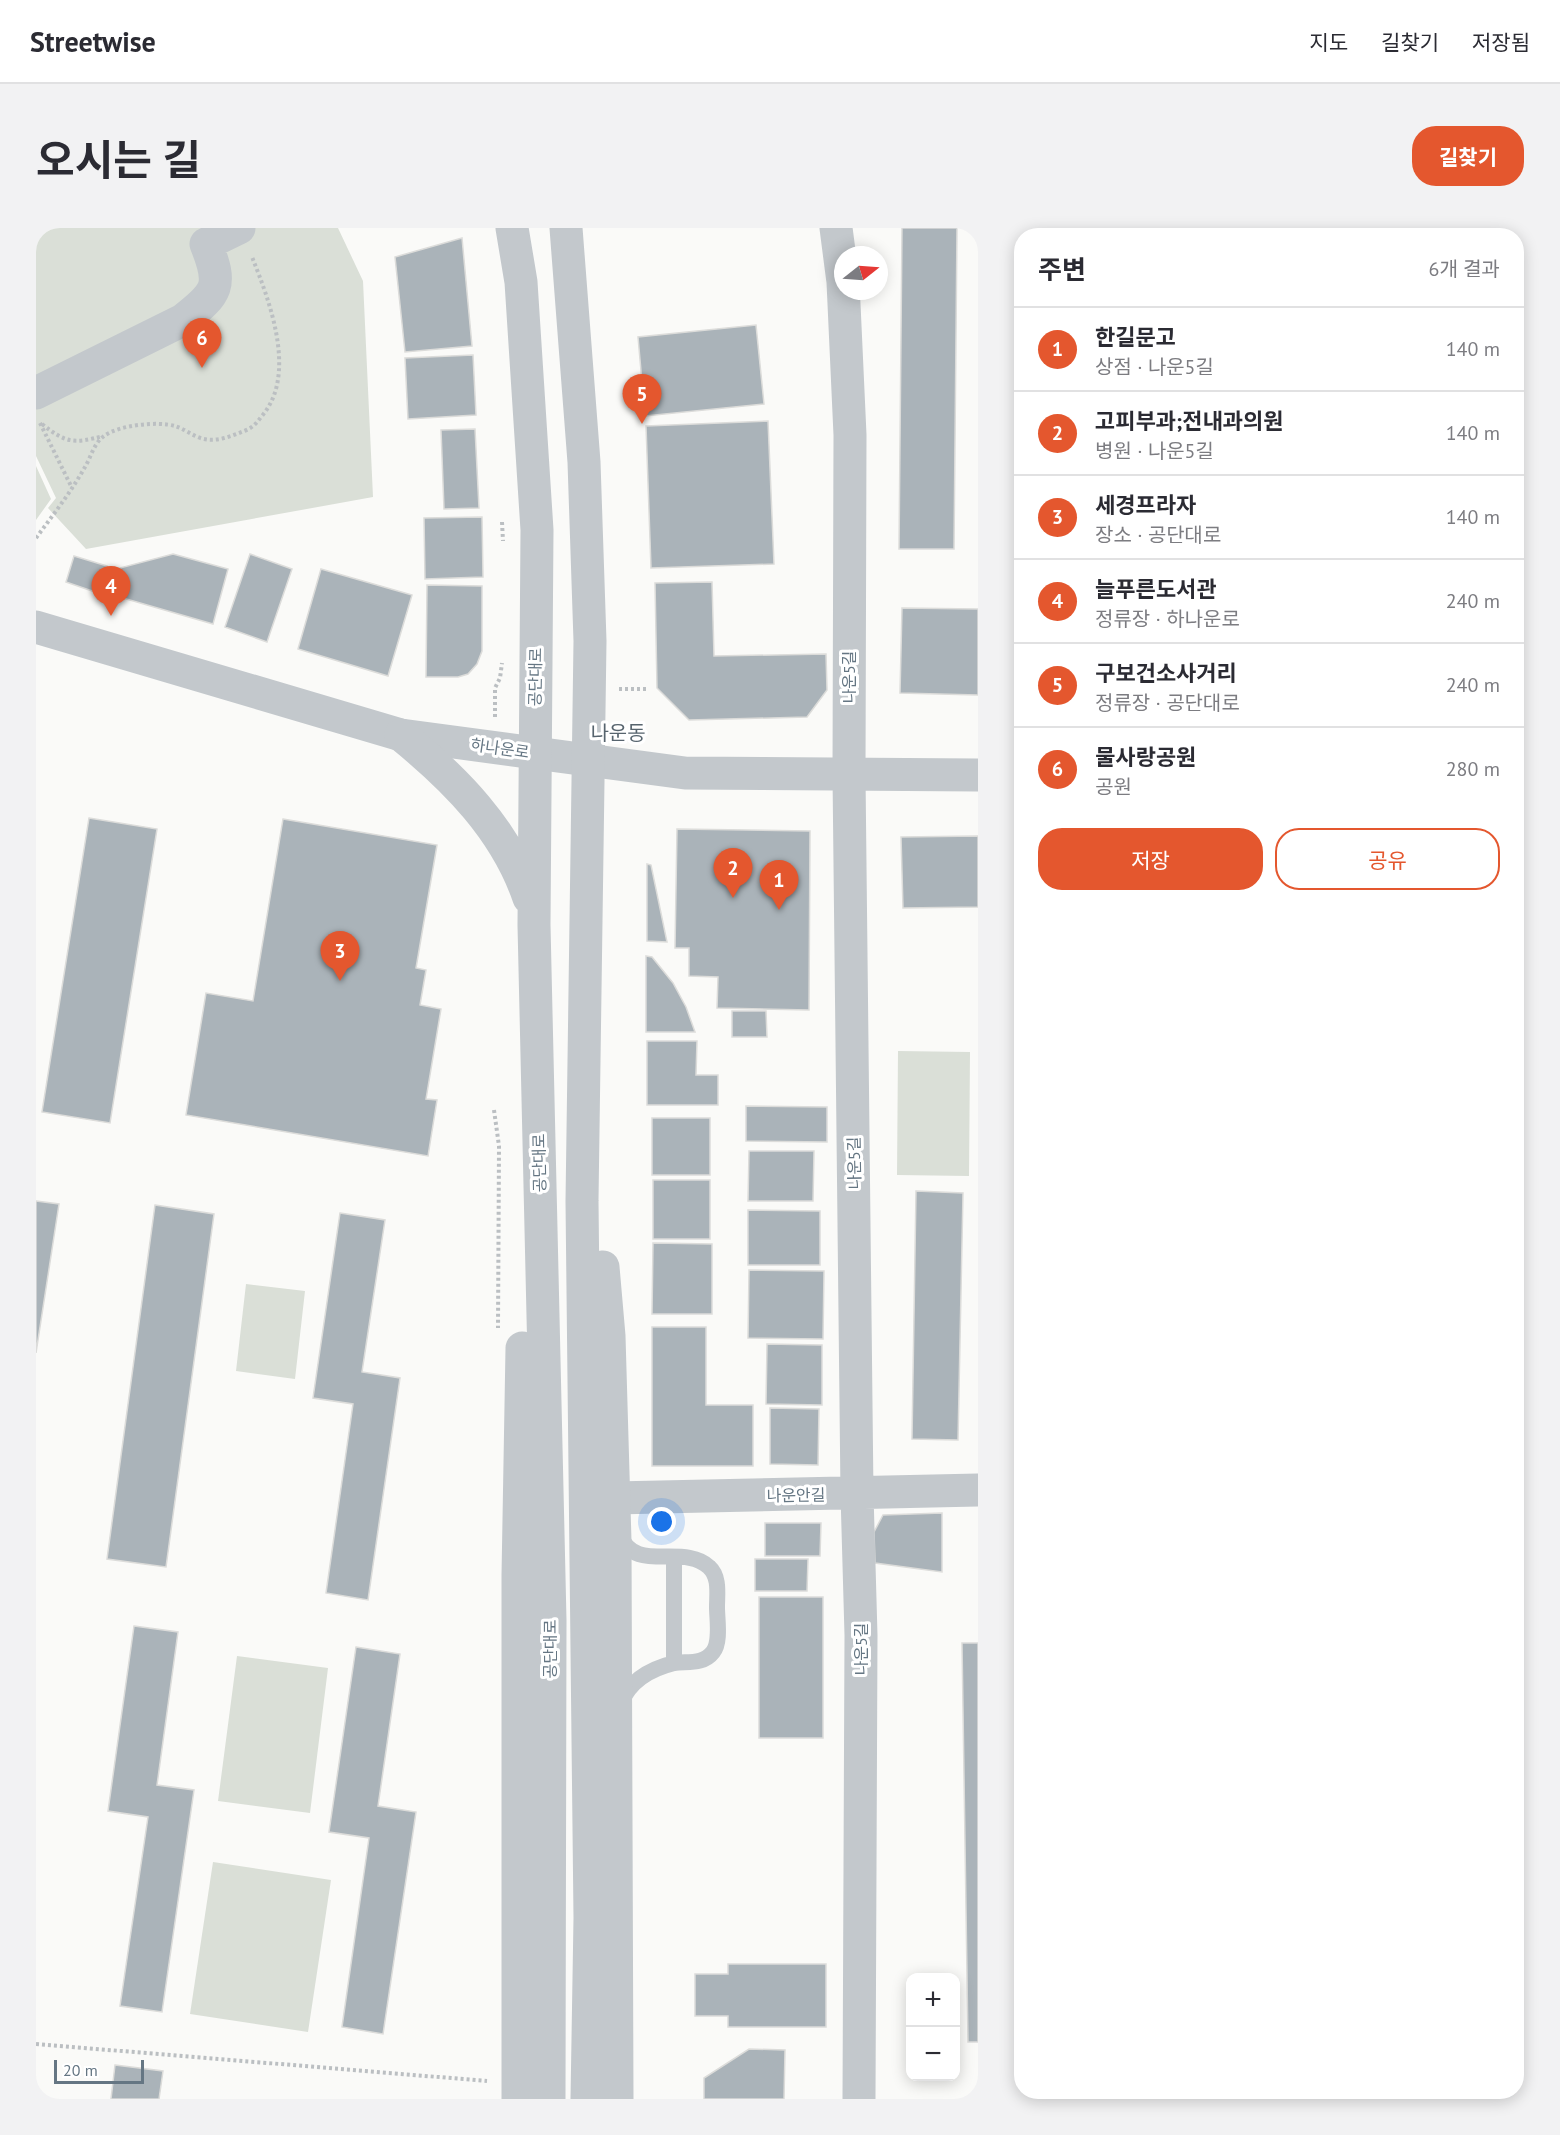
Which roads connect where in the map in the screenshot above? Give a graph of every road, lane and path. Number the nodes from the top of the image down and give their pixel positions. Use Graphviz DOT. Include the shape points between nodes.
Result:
graph roads {
  1 [pos="512,228"];
  2 [pos="566,228"];
  3 [pos="836,228"];
  4 [pos="244,238"];
  5 [pos="38,408"];
  6 [pos="36,414"];
  7 [pos="104,436"];
  8 [pos="72,488"];
  9 [pos="502,519"];
  10 [pos="36,538"];
  11 [pos="503,542"];
  12 [pos="36,627"];
  13 [pos="503,656"];
  14 [pos="495,688"];
  15 [pos="401,735"];
  16 [pos="534,752"];
  17 [pos="589,759"];
  18 [pos="849,775"];
  19 [pos="978,775"];
  20 [pos="534,925"];
  21 [pos="583,1024"];
  22 [pos="978,1491"];
  23 [pos="857,1494"];
  24 [pos="614,1507"];
  25 [pos="674,1557"];
  26 [pos="674,1663"];
  27 [pos="616,1715"];
  28 [pos="36,2044"];
  29 [pos="490,2081"];
  30 [pos="518,2099"];
  31 [pos="549,2099"];
  32 [pos="587,2099"];
  33 [pos="616,2099"];
  34 [pos="859,2099"];
  1 -- 16 [label="street, 공단대로" via="520,282 537,530"];
  2 -- 17 [label="street" via="585,462"];
  3 -- 18 [label="street, 나운5길" via="843,282 850,435"];
  4 -- 5 [label="street" via="206,244 217,279 200,307"];
  4 -- 7 [label="path" via="261,279 279,348 280,377 276,396 266,412 252,428 216,439 152,423"];
  5 -- 6 [label="path"];
  5 -- 7 [label="path" via="65,441 81,442"];
  5 -- 8 [label="path"];
  7 -- 8 [label="path"];
  8 -- 10 [label="path"];
  9 -- 11 [label="path"];
  12 -- 15 [label="street, 하나운로"];
  13 -- 14 [label="path"];
  15 -- 16 [label="street, 하나운로"];
  15 -- 20 [label="street" via="434,761 489,821 522,879"];
  16 -- 17 [label="street, 하나운로"];
  16 -- 20 [label="street, 공단대로"];
  17 -- 18 [label="street, 하나운로" via="685,773"];
  17 -- 21 [label="street"];
  18 -- 19 [label="street, 하나운로"];
  18 -- 23 [label="street, 나운5길"];
  20 -- 30 [label="street" via="518,1564"];
  20 -- 31 [label="street, 공단대로" via="550,1620"];
  21 -- 24 [label="street" via="609,1336"];
  21 -- 32 [label="street" via="590,1918"];
  22 -- 23 [label="street, 나운안길"];
  23 -- 24 [label="street, 나운안길"];
  23 -- 34 [label="street, 나운5길" via="861,1635"];
  24 -- 25 [label="lane" via="624,1546 633,1553"];
  24 -- 27 [label="street"];
  25 -- 26 [label="lane"];
  25 -- 26 [label="lane" via="700,1561 711,1569 717,1581 717,1643 704,1659"];
  26 -- 27 [label="lane" via="634,1681"];
  27 -- 33 [label="street"];
  28 -- 29 [label="path"];
}
